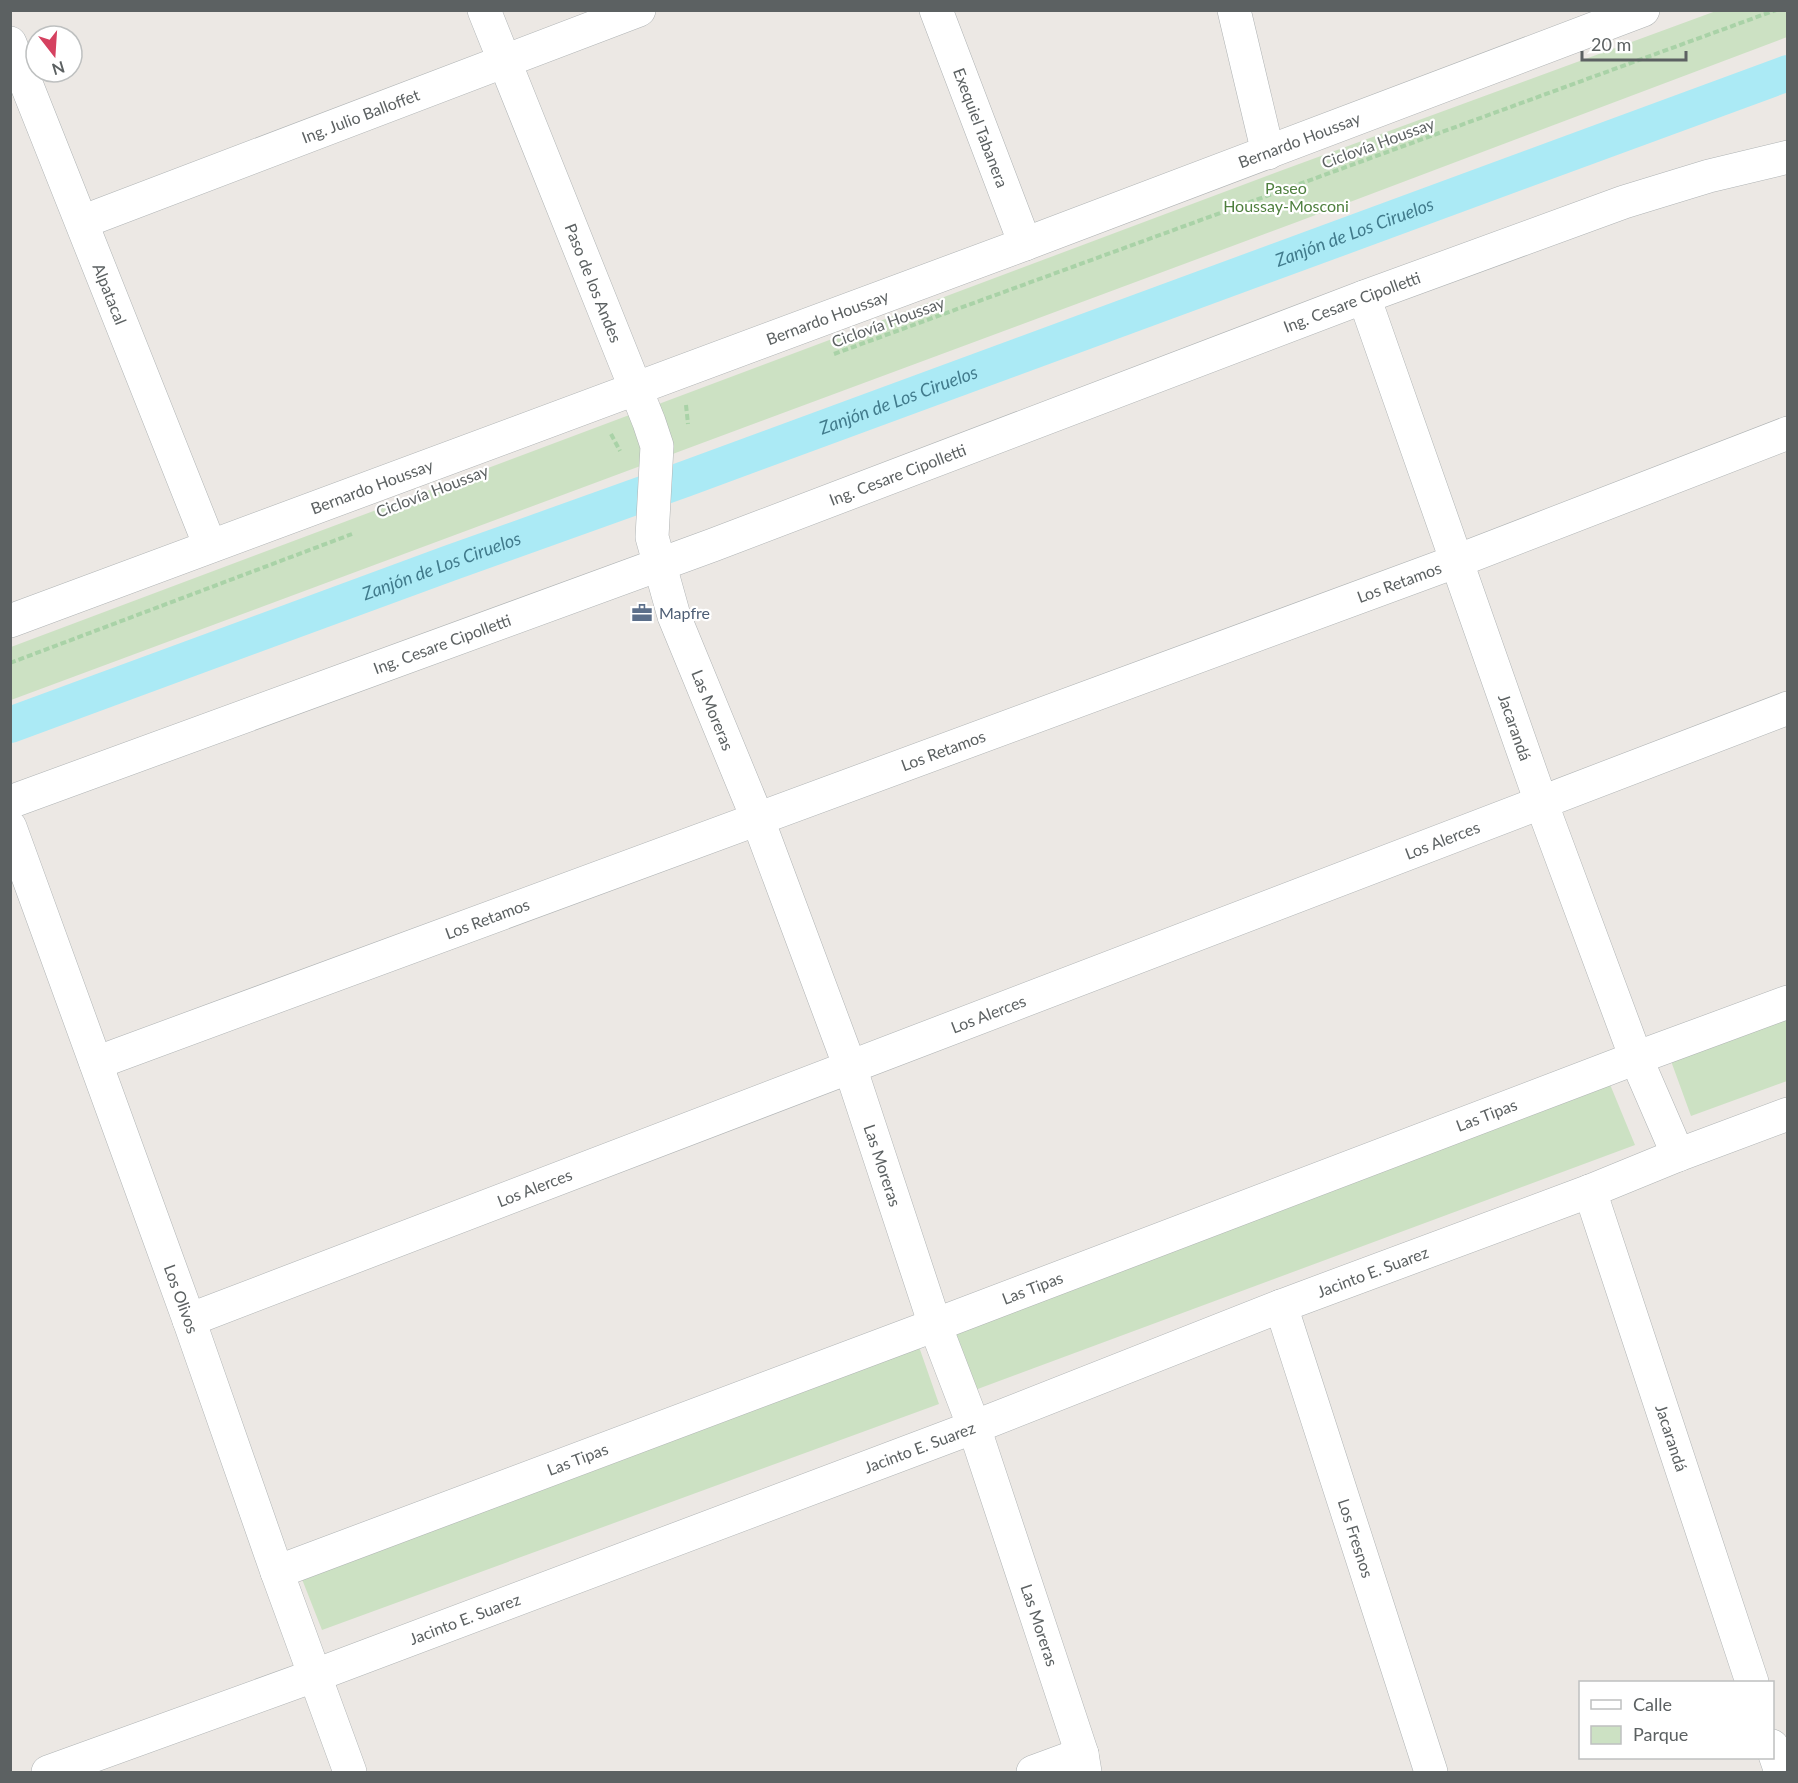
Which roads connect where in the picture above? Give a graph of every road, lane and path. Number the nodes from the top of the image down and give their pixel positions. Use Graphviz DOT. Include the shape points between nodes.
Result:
graph roads {
  1 [pos="484,10"];
  2 [pos="639,10"];
  3 [pos="936,10"];
  4 [pos="1234,10"];
  5 [pos="1643,10"];
  6 [pos="1776,10"];
  7 [pos="10,43"];
  8 [pos="504,62"];
  9 [pos="1268,153"];
  10 [pos="1788,157"];
  11 [pos="82,222"];
  12 [pos="1025,244"];
  13 [pos="1364,297"];
  14 [pos="832,355"];
  15 [pos="636,388"];
  16 [pos="698,404"];
  17 [pos="1788,433"];
  18 [pos="653,434"];
  19 [pos="601,440"];
  20 [pos="356,532"];
  21 [pos="210,546"];
  22 [pos="656,551"];
  23 [pos="1457,561"];
  24 [pos="10,621"];
  25 [pos="10,663"];
  26 [pos="1788,708"];
  27 [pos="10,802"];
  28 [pos="1541,802"];
  29 [pos="758,820"];
  30 [pos="10,827"];
  31 [pos="1788,1002"];
  32 [pos="1636,1058"];
  33 [pos="96,1063"];
  34 [pos="850,1067"];
  35 [pos="1788,1114"];
  36 [pos="1678,1155"];
  37 [pos="1590,1191"];
  38 [pos="1281,1306"];
  39 [pos="189,1320"];
  40 [pos="935,1325"];
  41 [pos="974,1427"];
  42 [pos="277,1572"];
  43 [pos="316,1675"];
  44 [pos="1751,1681"];
  45 [pos="1774,1749"];
  46 [pos="1083,1763"];
  47 [pos="48,1773"];
  48 [pos="350,1773"];
  49 [pos="1034,1773"];
  50 [pos="1431,1773"];
  51 [pos="1781,1773"];
  1 -- 8 [label="street, Paso de los Andes"];
  2 -- 8 [label="street, Ing. Julio Balloffet"];
  3 -- 12 [label="street, Exequiel Tabanera"];
  4 -- 9 [label="street"];
  5 -- 9 [label="street, Bernardo Houssay"];
  6 -- 14 [label="path, Ciclovía Houssay"];
  7 -- 11 [label="street, Alpatacal"];
  8 -- 11 [label="street, Ing. Julio Balloffet"];
  8 -- 15 [label="street, Paso de los Andes"];
  9 -- 12 [label="street, Bernardo Houssay"];
  10 -- 13 [label="street, Ing. Cesare Cipolletti" via="1624,202"];
  11 -- 21 [label="street, Alpatacal"];
  12 -- 15 [label="street, Bernardo Houssay"];
  13 -- 22 [label="street, Ing. Cesare Cipolletti"];
  13 -- 23 [label="street, Jacarandá"];
  15 -- 18 [label="street, Paso de los Andes"];
  15 -- 21 [label="street, Bernardo Houssay"];
  16 -- 18 [label="path"];
  17 -- 23 [label="street, Los Retamos"];
  18 -- 19 [label="path"];
  18 -- 22 [label="street, Paso de los Andes"];
  20 -- 25 [label="path"];
  21 -- 24 [label="street, Bernardo Houssay"];
  22 -- 27 [label="street, Ing. Cesare Cipolletti"];
  22 -- 29 [label="street, Las Moreras" via="674,616"];
  23 -- 28 [label="street, Jacarandá"];
  23 -- 29 [label="street, Los Retamos"];
  26 -- 28 [label="street, Los Alerces"];
  28 -- 32 [label="street, Jacarandá"];
  28 -- 34 [label="street, Los Alerces"];
  29 -- 33 [label="street, Los Retamos"];
  29 -- 34 [label="street, Las Moreras"];
  30 -- 33 [label="street, Los Olivos"];
  31 -- 32 [label="street, Las Tipas"];
  32 -- 36 [label="street, Jacarandá"];
  32 -- 40 [label="street, Las Tipas"];
  33 -- 39 [label="street, Los Olivos"];
  34 -- 39 [label="street, Los Alerces"];
  34 -- 40 [label="street, Las Moreras"];
  35 -- 36 [label="street, Jacinto E. Suarez"];
  36 -- 37 [label="street, Jacinto E. Suarez"];
  37 -- 38 [label="street, Jacinto E. Suarez"];
  37 -- 44 [label="street, Jacarandá"];
  38 -- 41 [label="street, Jacinto E. Suarez"];
  38 -- 50 [label="street, Los Fresnos"];
  39 -- 42 [label="street, Los Olivos"];
  40 -- 41 [label="street, Las Moreras"];
  40 -- 42 [label="street, Las Tipas"];
  41 -- 43 [label="street, Jacinto E. Suarez"];
  41 -- 46 [label="street, Las Moreras"];
  42 -- 43 [label="street, Los Olivos"];
  43 -- 47 [label="street, Jacinto E. Suarez"];
  43 -- 48 [label="street, Los Olivos"];
  45 -- 51 [label="street"];
  46 -- 49 [label="street"];
}
